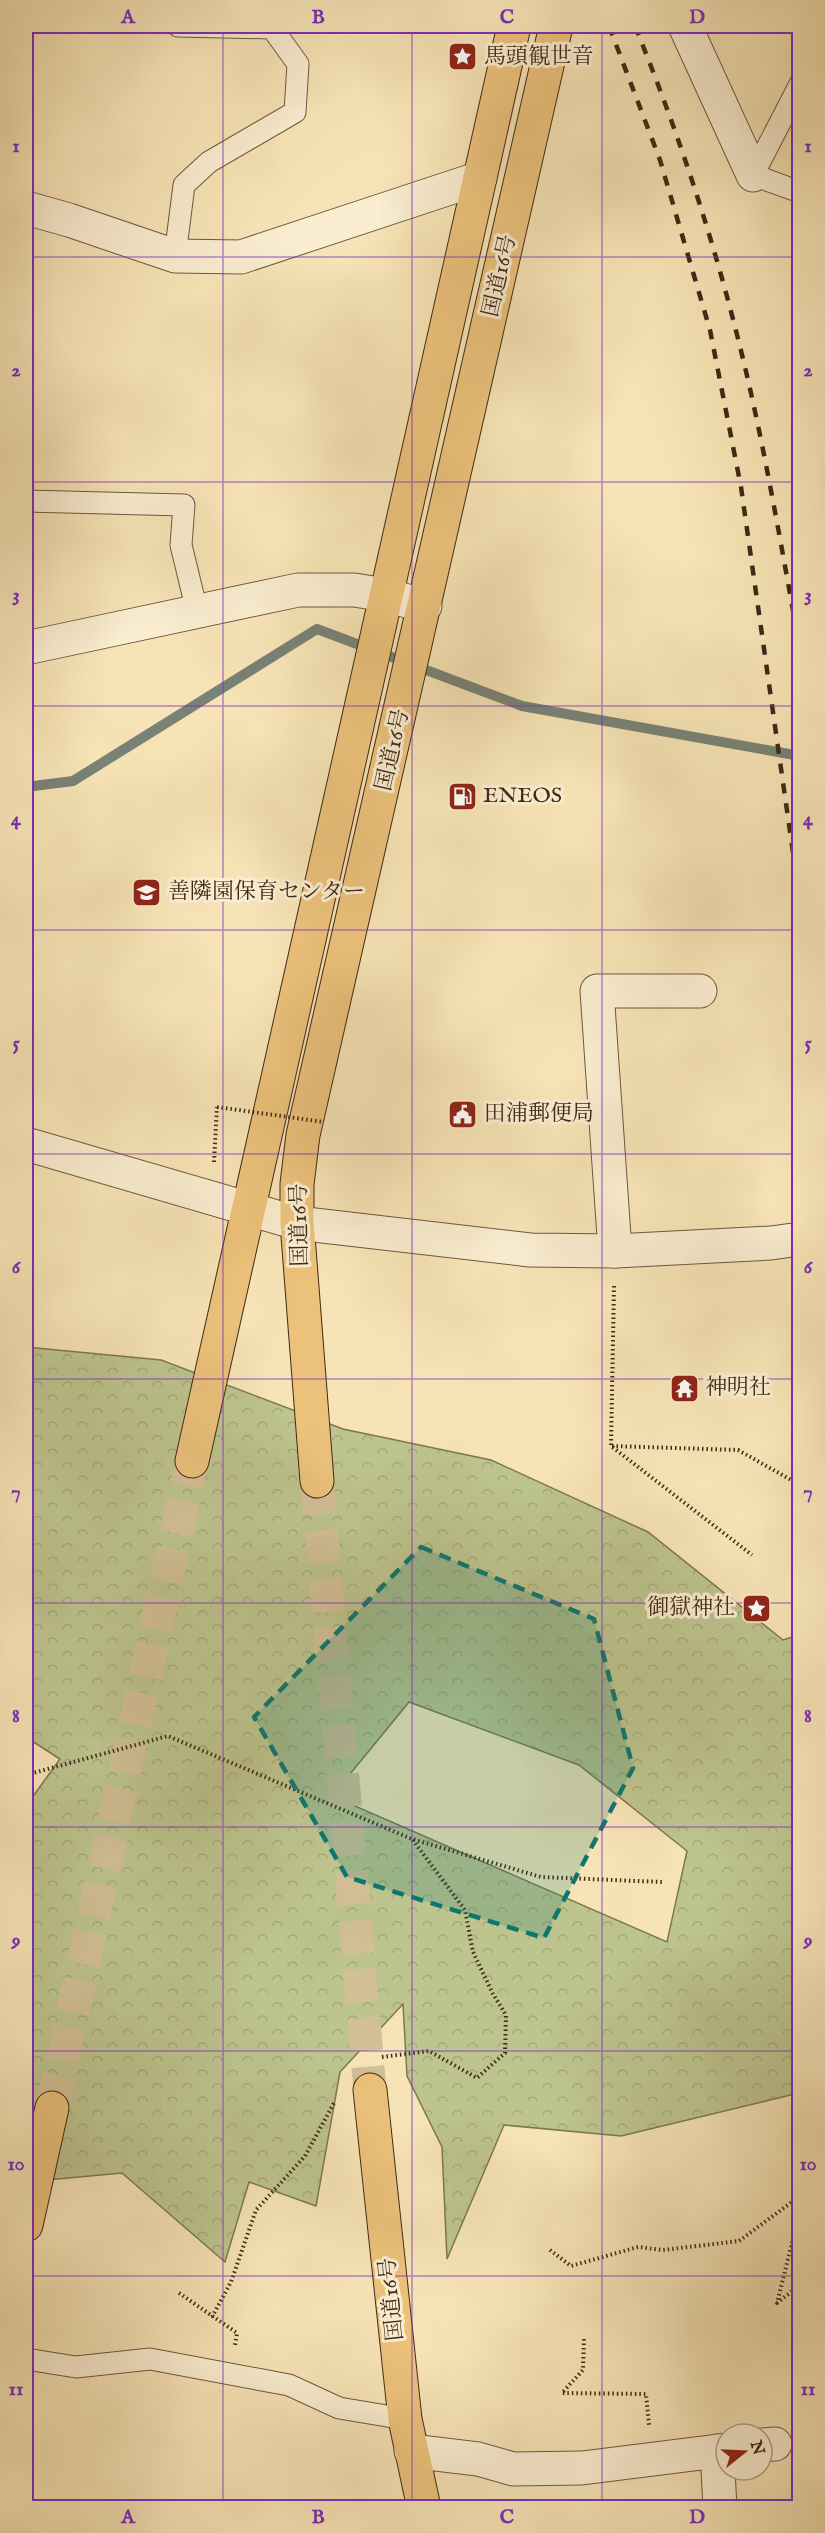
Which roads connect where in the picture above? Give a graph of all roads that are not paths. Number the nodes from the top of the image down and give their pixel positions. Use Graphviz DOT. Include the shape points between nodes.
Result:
graph roads {
  1 [pos="178,26"];
  2 [pos="514,26"];
  3 [pos="556,26"];
  4 [pos="685,26"];
  5 [pos="800,84"];
  6 [pos="753,175"];
  7 [pos="480,178"];
  8 [pos="800,192"];
  9 [pos="26,208"];
  10 [pos="175,256"];
  11 [pos="26,501"];
  12 [pos="384,604"];
  13 [pos="197,611"];
  14 [pos="422,617"];
  15 [pos="26,648"];
  16 [pos="700,991"];
  17 [pos="26,1144"];
  18 [pos="249,1208"];
  19 [pos="297,1223"];
  20 [pos="800,1239"];
  21 [pos="615,1251"];
  22 [pos="192,1461"];
  23 [pos="317,1481"];
  24 [pos="370,2090"];
  25 [pos="52,2108"];
  26 [pos="26,2225"];
  27 [pos="26,2359"];
  28 [pos="405,2419"];
  29 [pos="411,2451"];
  30 [pos="714,2451"];
  31 [pos="721,2482"];
  32 [pos="424,2508"];
  33 [pos="720,2508"];
  1 -- 10 [label="lane" via="272,28 298,64 295,112 209,162 184,185"];
  2 -- 7 [label="highway, 国道16号"];
  3 -- 14 [label="highway, 国道16号"];
  4 -- 6 [label="street"];
  5 -- 6 [label="lane"];
  6 -- 8 [label="lane"];
  7 -- 10 [label="street" via="241,257"];
  7 -- 12 [label="highway, 国道16号"];
  9 -- 10 [label="street"];
  11 -- 13 [label="lane" via="184,505 180,545"];
  12 -- 13 [label="street" via="354,590 298,590"];
  12 -- 14 [label="street"];
  12 -- 18 [label="highway, 国道16号"];
  13 -- 15 [label="street"];
  14 -- 19 [label="highway, 国道16号" via="303,1135"];
  16 -- 21 [label="street" via="597,991"];
  17 -- 18 [label="street"];
  18 -- 19 [label="street"];
  18 -- 22 [label="highway, 国道16号"];
  19 -- 21 [label="street" via="530,1250"];
  19 -- 23 [label="highway, 国道16号"];
  20 -- 21 [label="street"];
  24 -- 28 [label="highway, 国道16号"];
  25 -- 26 [label="highway"];
  27 -- 28 [label="lane" via="76,2367 150,2359 290,2385 339,2408"];
  28 -- 29 [label="highway, 国道16号"];
  29 -- 30 [label="street" via="478,2459 513,2469 582,2468"];
  29 -- 32 [label="highway, 国道16号"];
  31 -- 33 [label="street"];
}
